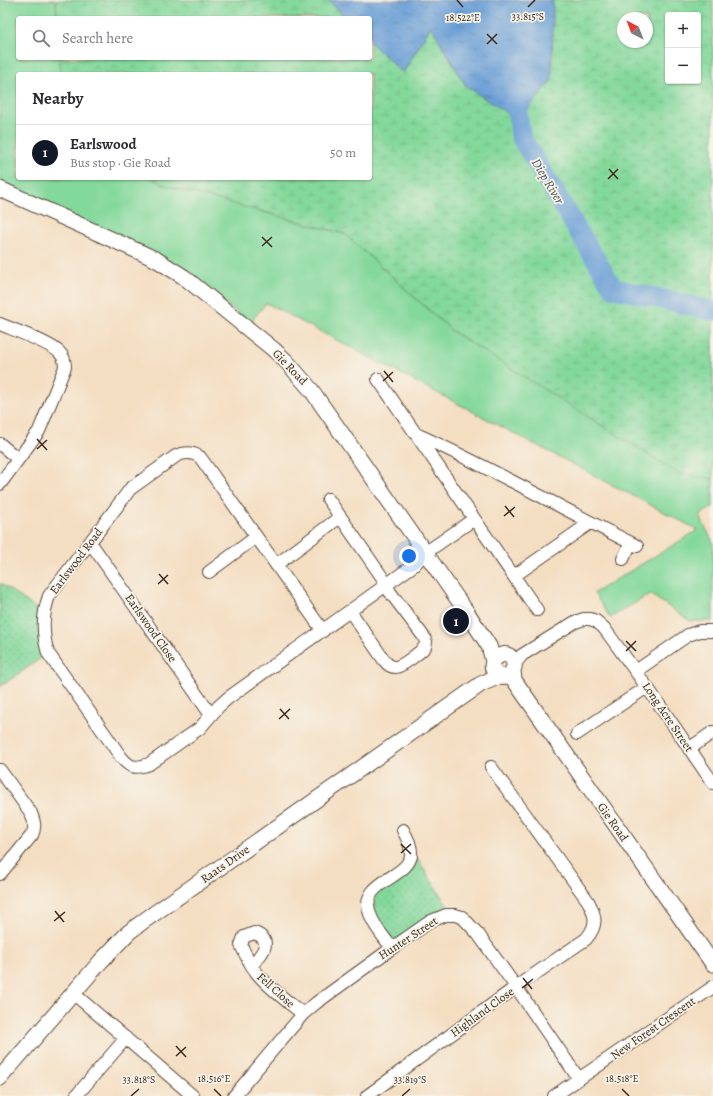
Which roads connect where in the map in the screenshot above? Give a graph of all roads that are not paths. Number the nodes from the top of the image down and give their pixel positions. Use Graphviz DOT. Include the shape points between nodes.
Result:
graph roads {
  1 [pos="0,189"];
  2 [pos="0,324"];
  3 [pos="378,379"];
  4 [pos="415,433"];
  5 [pos="0,444"];
  6 [pos="458,453"];
  7 [pos="18,459"];
  8 [pos="436,463"];
  9 [pos="0,484"];
  10 [pos="328,499"];
  11 [pos="340,517"];
  12 [pos="476,522"];
  13 [pos="590,523"];
  14 [pos="256,537"];
  15 [pos="90,542"];
  16 [pos="428,557"];
  17 [pos="623,558"];
  18 [pos="276,565"];
  19 [pos="209,572"];
  20 [pos="514,576"];
  21 [pos="387,585"];
  22 [pos="537,610"];
  23 [pos="350,611"];
  24 [pos="322,631"];
  25 [pos="713,631"];
  26 [pos="506,666"];
  27 [pos="636,671"];
  28 [pos="647,687"];
  29 [pos="212,715"];
  30 [pos="713,732"];
  31 [pos="577,734"];
  32 [pos="689,749"];
  33 [pos="491,768"];
  34 [pos="0,770"];
  35 [pos="713,783"];
  36 [pos="403,830"];
  37 [pos="0,874"];
  38 [pos="392,948"];
  39 [pos="713,964"];
  40 [pos="252,965"];
  41 [pos="713,986"];
  42 [pos="516,987"];
  43 [pos="73,993"];
  44 [pos="303,1014"];
  45 [pos="126,1038"];
  46 [pos="0,1078"];
  47 [pos="578,1079"];
  48 [pos="76,1096"];
  49 [pos="193,1096"];
  50 [pos="234,1096"];
  51 [pos="367,1096"];
  52 [pos="554,1096"];
  1 -- 16 [label="street, Gie Road" via="166,266 184,277 273,349 312,391"];
  2 -- 7 [label="street" via="49,345 59,351 65,360 65,367 45,419"];
  3 -- 4 [label="street"];
  4 -- 6 [label="street"];
  4 -- 8 [label="street"];
  5 -- 7 [label="street"];
  6 -- 8 [label="street" via="445,450 438,454"];
  6 -- 13 [label="street"];
  7 -- 9 [label="street"];
  8 -- 12 [label="street"];
  10 -- 11 [label="street"];
  11 -- 18 [label="street"];
  11 -- 21 [label="street"];
  12 -- 16 [label="street, Earlswood Road"];
  12 -- 20 [label="street"];
  13 -- 17 [label="street" via="634,545"];
  13 -- 20 [label="street"];
  14 -- 15 [label="street, Earlswood Road" via="200,457 182,453 130,489"];
  14 -- 18 [label="street, Earlswood Road"];
  14 -- 19 [label="street"];
  15 -- 29 [label="street, Earlswood Close"];
  15 -- 29 [label="street, Earlswood Road" via="49,596 43,619 44,642 48,653 121,757 133,767 140,768 149,764 200,728"];
  16 -- 21 [label="street, Earlswood Road"];
  16 -- 26 [label="street, Gie Road" via="489,646"];
  18 -- 24 [label="street, Earlswood Road"];
  20 -- 22 [label="street"];
  21 -- 23 [label="street, Earlswood Road"];
  21 -- 23 [label="street" via="424,637 426,642 422,650 399,666 389,665"];
  23 -- 24 [label="street, Earlswood Road"];
  24 -- 29 [label="street, Earlswood Road" via="228,698"];
  25 -- 27 [label="street" via="700,631 688,635"];
  26 -- 27 [label="street, Long Acre Street" via="575,622 590,619 604,628"];
  26 -- 39 [label="street, Gie Road"];
  26 -- 43 [label="street, Raats Drive" via="129,932"];
  27 -- 28 [label="street, Long Acre Street"];
  28 -- 31 [label="street"];
  28 -- 32 [label="street, Long Acre Street"];
  30 -- 32 [label="street"];
  32 -- 35 [label="street, Long Acre Street"];
  33 -- 42 [label="street, Highland Close" via="588,901 595,924 586,939"];
  34 -- 37 [label="street" via="31,813 35,830"];
  36 -- 38 [label="street" via="410,845 409,862 373,891 368,905 375,925"];
  38 -- 42 [label="street, Hunter Street" via="432,920 455,915 466,921 478,934"];
  38 -- 44 [label="street, Hunter Street"];
  40 -- 44 [label="street, Fell Close" via="266,983"];
  41 -- 47 [label="street, New Forest Crescent"];
  42 -- 47 [label="street, Hunter Street"];
  42 -- 51 [label="street, Highland Close"];
  43 -- 45 [label="street"];
  43 -- 46 [label="street, Raats Drive"];
  44 -- 50 [label="street, Hunter Street"];
  45 -- 48 [label="street"];
  45 -- 49 [label="street"];
  47 -- 52 [label="street, New Forest Crescent"];
}
